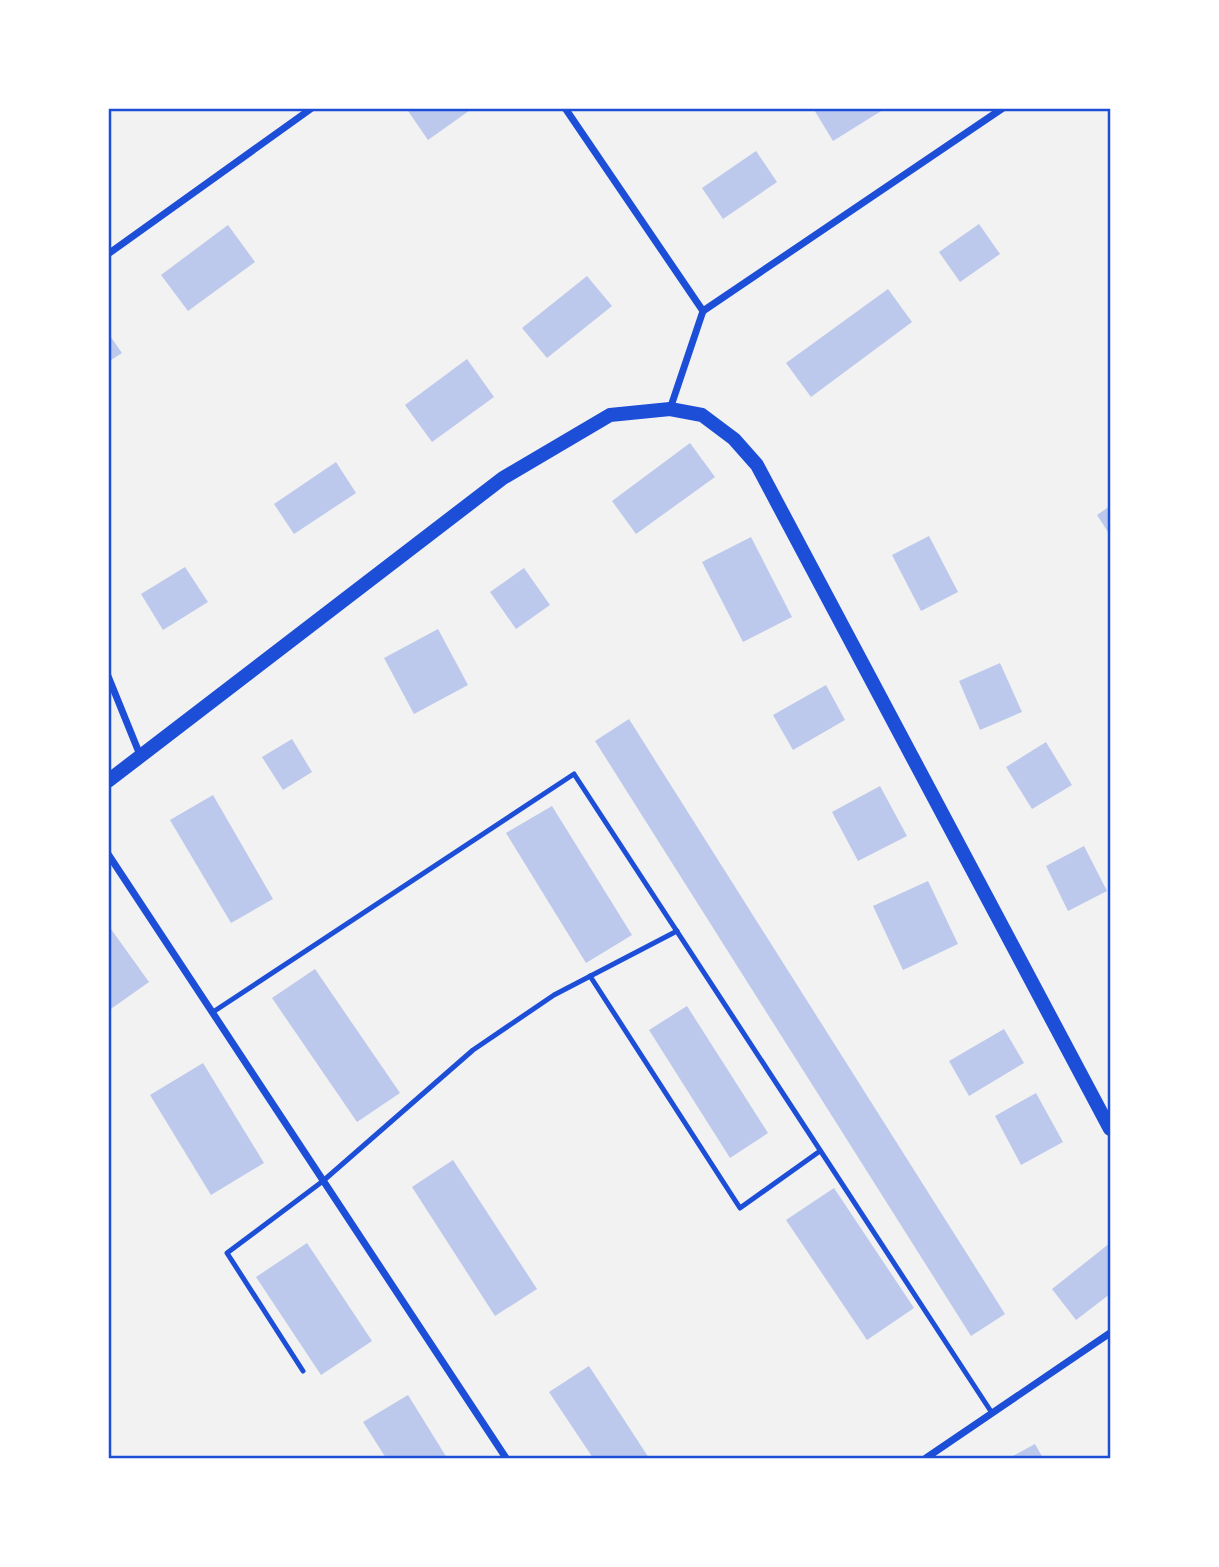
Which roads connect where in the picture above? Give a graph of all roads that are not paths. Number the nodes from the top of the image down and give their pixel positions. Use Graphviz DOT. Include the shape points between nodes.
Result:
graph roads {
  1 [pos="312,108"];
  2 [pos="565,108"];
  3 [pos="1003,108"];
  4 [pos="108,254"];
  5 [pos="703,311"];
  6 [pos="670,409"];
  7 [pos="108,676"];
  8 [pos="140,755"];
  9 [pos="108,781"];
  10 [pos="108,854"];
  11 [pos="677,931"];
  12 [pos="590,976"];
  13 [pos="213,1012"];
  14 [pos="1111,1129"];
  15 [pos="820,1150"];
  16 [pos="323,1181"];
  17 [pos="1111,1333"];
  18 [pos="303,1371"];
  19 [pos="992,1413"];
  20 [pos="506,1458"];
  21 [pos="926,1458"];
  1 -- 4 [label="street"];
  2 -- 5 [label="street"];
  3 -- 5 [label="street"];
  5 -- 6 [label="street"];
  6 -- 8 [label="main road" via="610,415 503,478"];
  6 -- 14 [label="main road" via="702,415 758,465"];
  7 -- 8 [label="street"];
  8 -- 9 [label="main road"];
  10 -- 13 [label="street"];
  11 -- 12 [label="lane"];
  11 -- 13 [label="lane" via="575,774"];
  11 -- 15 [label="lane"];
  12 -- 15 [label="lane" via="740,1208"];
  12 -- 16 [label="lane" via="473,1050"];
  13 -- 16 [label="street"];
  15 -- 19 [label="lane"];
  16 -- 18 [label="lane" via="227,1253"];
  16 -- 20 [label="street"];
  17 -- 19 [label="street"];
  19 -- 21 [label="street"];
}
